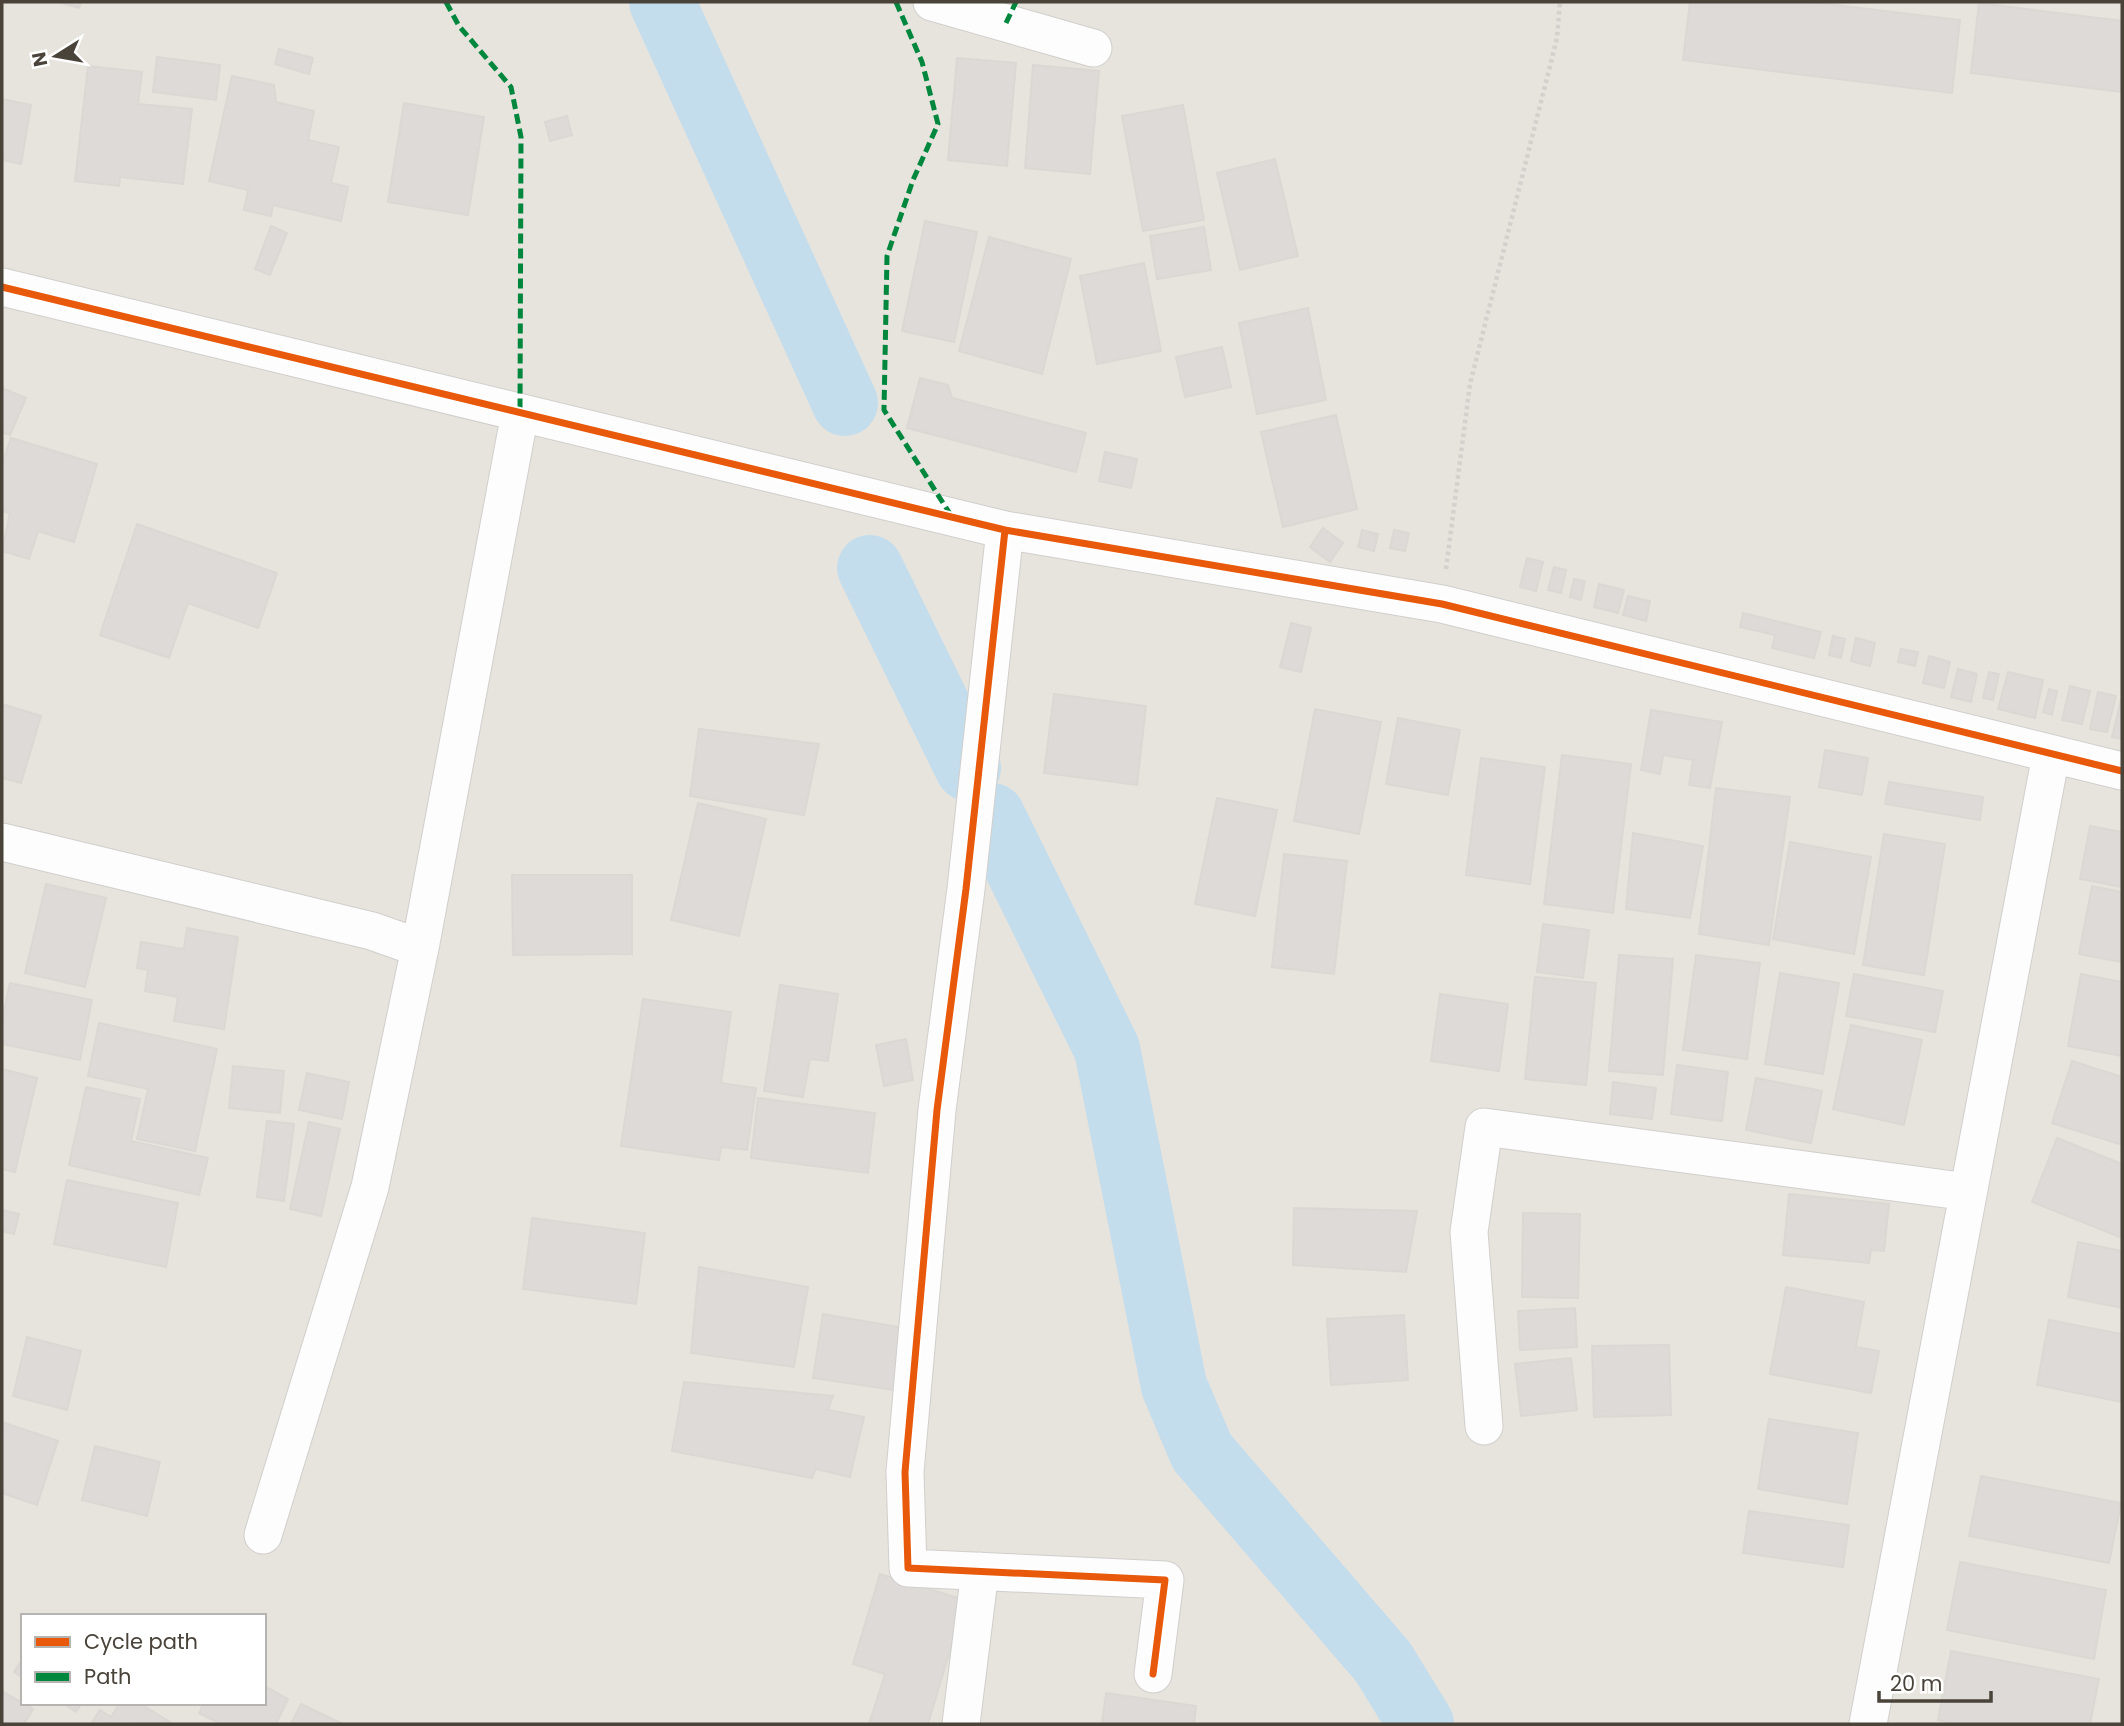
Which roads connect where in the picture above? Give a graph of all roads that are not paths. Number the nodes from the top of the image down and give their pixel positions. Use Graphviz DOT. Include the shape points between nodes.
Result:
graph roads {
  1 [pos="932,2"];
  2 [pos="1093,48"];
  3 [pos="2,287"];
  4 [pos="520,413"];
  5 [pos="1005,530"];
  6 [pos="2051,755"];
  7 [pos="2122,771"];
  8 [pos="2,842"];
  9 [pos="420,948"];
  10 [pos="1968,1192"];
  11 [pos="1484,1426"];
  12 [pos="263,1535"];
  13 [pos="980,1571"];
  14 [pos="1153,1674"];
  15 [pos="961,1724"];
  16 [pos="1868,1724"];
  1 -- 2 [label="street"];
  3 -- 4 [label="street"];
  4 -- 5 [label="street"];
  4 -- 9 [label="street"];
  5 -- 6 [label="street" via="1442,604"];
  5 -- 13 [label="street" via="937,1110 905,1472 908,1568"];
  6 -- 7 [label="street"];
  6 -- 10 [label="street"];
  8 -- 9 [label="street" via="372,931"];
  9 -- 12 [label="street" via="370,1187"];
  10 -- 11 [label="street" via="1484,1127 1469,1232"];
  10 -- 16 [label="street"];
  13 -- 14 [label="street" via="1165,1580"];
  13 -- 15 [label="street"];
}
